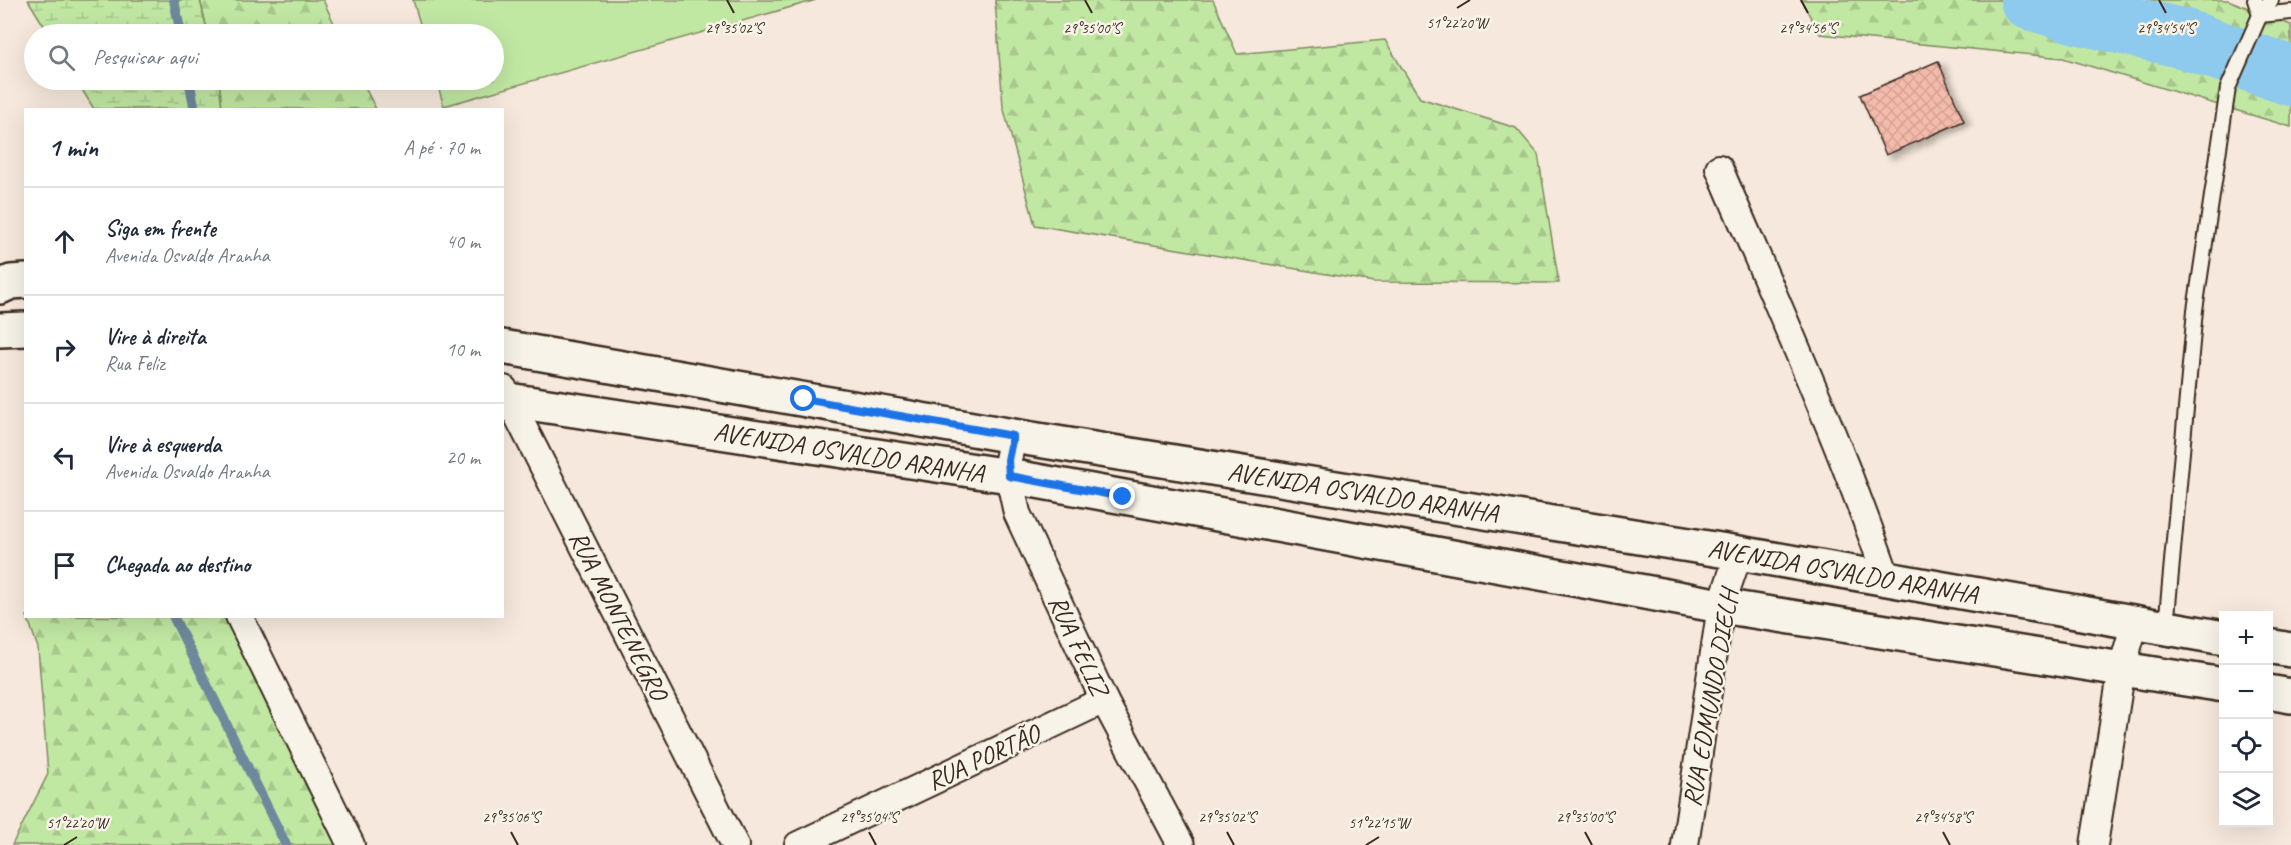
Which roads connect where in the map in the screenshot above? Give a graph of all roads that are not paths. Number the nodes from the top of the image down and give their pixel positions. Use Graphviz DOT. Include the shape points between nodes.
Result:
graph roads {
  1 [pos="2255,0"];
  2 [pos="2271,0"];
  3 [pos="2291,12"];
  4 [pos="2260,15"];
  5 [pos="1719,168"];
  6 [pos="24,281"];
  7 [pos="0,287"];
  8 [pos="24,329"];
  9 [pos="0,330"];
  10 [pos="504,347"];
  11 [pos="505,395"];
  12 [pos="1013,436"];
  13 [pos="1009,476"];
  14 [pos="1739,553"];
  15 [pos="1887,579"];
  16 [pos="1721,606"];
  17 [pos="240,618"];
  18 [pos="2135,622"];
  19 [pos="2166,627"];
  20 [pos="2219,637"];
  21 [pos="2273,647"];
  22 [pos="2291,650"];
  23 [pos="2122,668"];
  24 [pos="2219,684"];
  25 [pos="2273,693"];
  26 [pos="2291,696"];
  27 [pos="1104,700"];
  28 [pos="351,845"];
  29 [pos="735,845"];
  30 [pos="798,845"];
  31 [pos="1181,845"];
  32 [pos="1685,845"];
  33 [pos="2094,845"];
  1 -- 4 [label="lane"];
  2 -- 4 [label="lane"];
  3 -- 4 [label="lane"];
  4 -- 19 [label="lane" via="2228,87 2195,310"];
  5 -- 15 [label="street" via="1867,519"];
  6 -- 7 [label="main road"];
  8 -- 9 [label="main road"];
  10 -- 12 [label="main road, AVENIDA OSVALDO ARANHA"];
  11 -- 13 [label="main road, AVENIDA OSVALDO ARANHA"];
  11 -- 29 [label="street, RUA MONTENEGRO"];
  12 -- 13 [label="street, RUA FELIZ"];
  12 -- 14 [label="main road, AVENIDA OSVALDO ARANHA"];
  13 -- 16 [label="main road, AVENIDA OSVALDO ARANHA"];
  13 -- 27 [label="street, RUA FELIZ" via="1017,513"];
  14 -- 15 [label="main road, AVENIDA OSVALDO ARANHA"];
  14 -- 16 [label="street, RUA EDMUNDO DIELH"];
  15 -- 18 [label="main road, AVENIDA OSVALDO ARANHA"];
  16 -- 23 [label="main road, AVENIDA OSVALDO ARANHA"];
  16 -- 32 [label="street, RUA EDMUNDO DIELH"];
  17 -- 28 [label="street"];
  18 -- 19 [label="main road, AVENIDA OSVALDO ARANHA"];
  18 -- 23 [label="street"];
  19 -- 20 [label="main road, AVENIDA OSVALDO ARANHA"];
  21 -- 22 [label="main road"];
  23 -- 24 [label="main road, AVENIDA OSVALDO ARANHA"];
  23 -- 33 [label="street"];
  25 -- 26 [label="main road"];
  27 -- 30 [label="street, RUA PORTÃO"];
  27 -- 31 [label="street, RUA FELIZ"];
}
